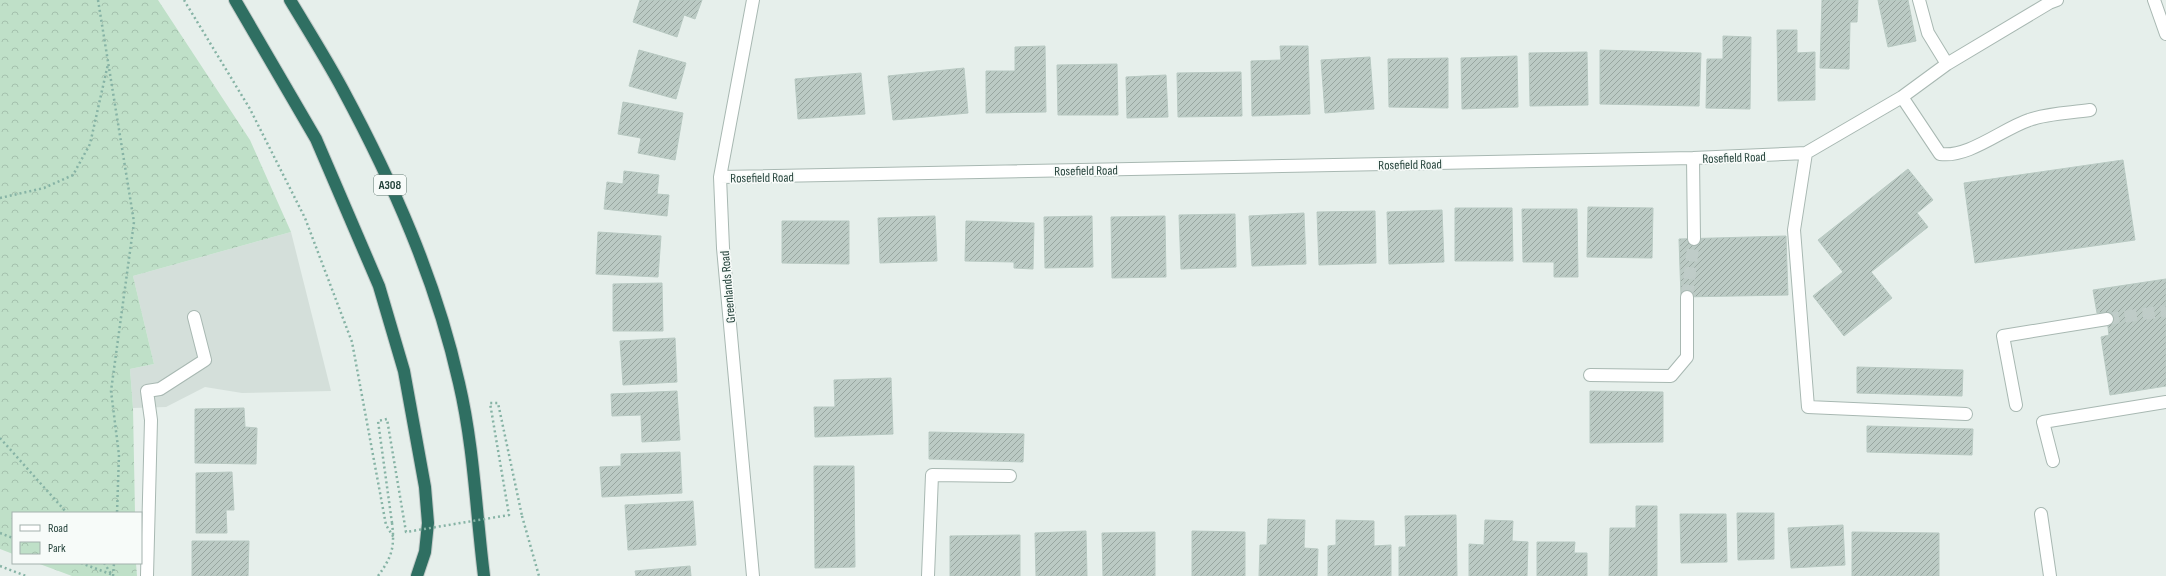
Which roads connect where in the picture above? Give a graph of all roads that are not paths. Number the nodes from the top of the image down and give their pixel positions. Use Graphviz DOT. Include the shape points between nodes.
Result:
graph roads {
  1 [pos="236,0"];
  2 [pos="290,0"];
  3 [pos="753,0"];
  4 [pos="1919,0"];
  5 [pos="2056,0"];
  6 [pos="2154,0"];
  7 [pos="2166,34"];
  8 [pos="1947,64"];
  9 [pos="1902,97"];
  10 [pos="2090,110"];
  11 [pos="1806,153"];
  12 [pos="1693,158"];
  13 [pos="720,178"];
  14 [pos="1694,239"];
  15 [pos="1687,297"];
  16 [pos="194,317"];
  17 [pos="2107,319"];
  18 [pos="1590,375"];
  19 [pos="2166,402"];
  20 [pos="2016,405"];
  21 [pos="1966,414"];
  22 [pos="2053,461"];
  23 [pos="1010,476"];
  24 [pos="2041,514"];
  25 [pos="147,576"];
  26 [pos="417,576"];
  27 [pos="484,576"];
  28 [pos="753,576"];
  29 [pos="928,576"];
  30 [pos="2050,576"];
  1 -- 26 [label="highway" via="316,139 379,286 404,370 425,487 428,523 425,552"];
  2 -- 27 [label="highway, A308" via="343,90 404,213 441,313 460,384 475,477"];
  3 -- 13 [label="street, Greenlands Road"];
  4 -- 8 [label="street" via="1928,33"];
  5 -- 8 [label="street, Rosefield Road"];
  6 -- 7 [label="street"];
  8 -- 9 [label="street, Rosefield Road"];
  9 -- 10 [label="street" via="1932,144 1940,154 1948,155 1962,152 2028,120"];
  9 -- 11 [label="street, Rosefield Road"];
  11 -- 12 [label="street, Rosefield Road"];
  11 -- 21 [label="street" via="1794,230 1808,407"];
  12 -- 13 [label="street, Rosefield Road"];
  12 -- 14 [label="street"];
  13 -- 28 [label="street, Greenlands Road" via="723,248"];
  15 -- 18 [label="street" via="1687,357 1671,376"];
  16 -- 25 [label="street" via="205,360 160,389 147,391 151,420"];
  17 -- 20 [label="street" via="2003,336"];
  19 -- 22 [label="street" via="2044,422"];
  23 -- 29 [label="street" via="932,475"];
  24 -- 30 [label="street"];
}
